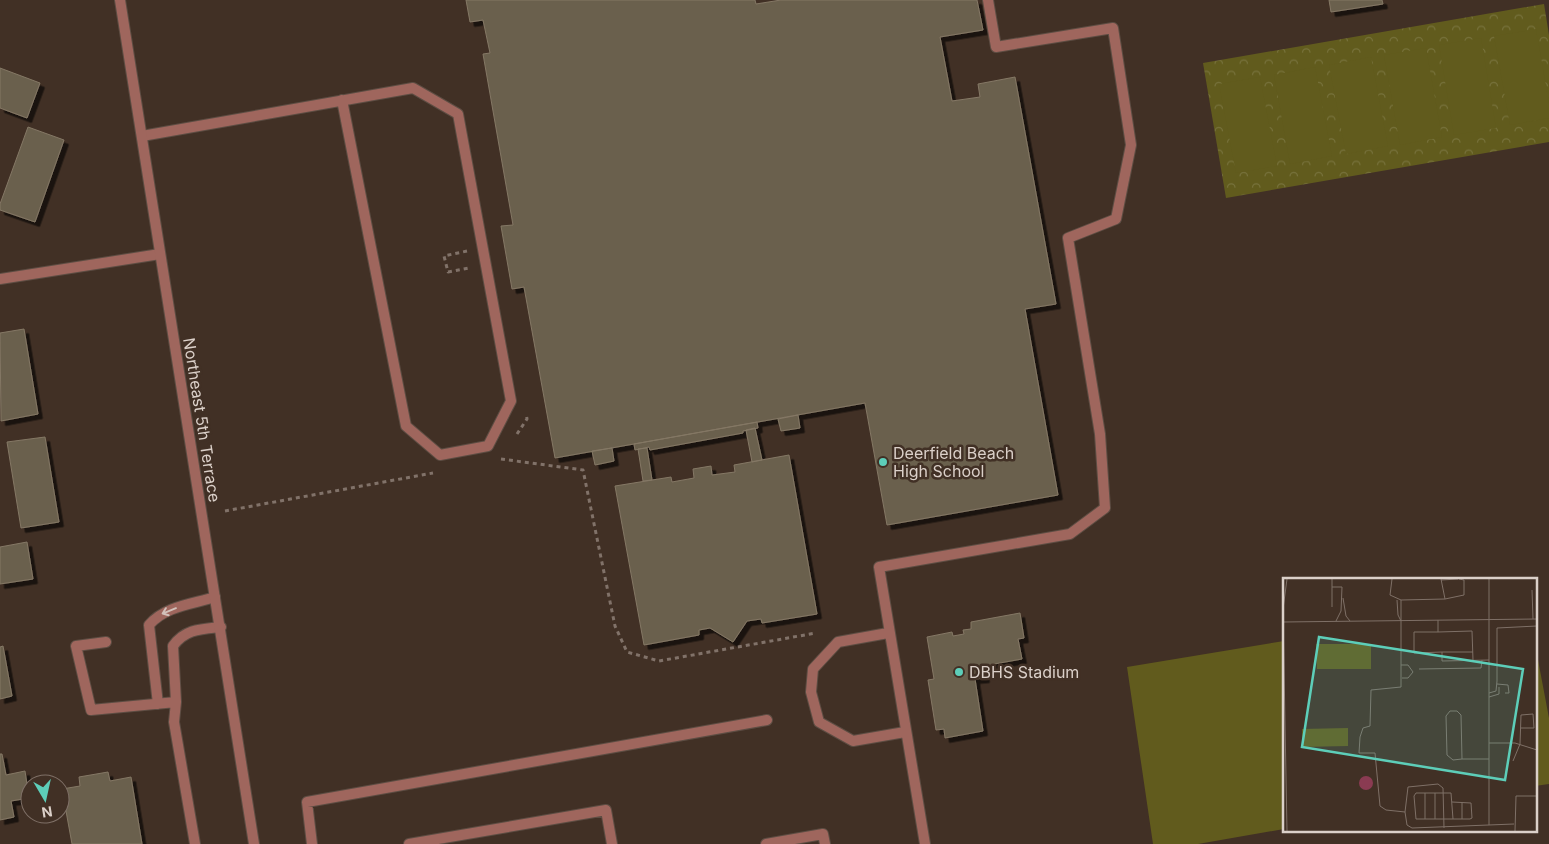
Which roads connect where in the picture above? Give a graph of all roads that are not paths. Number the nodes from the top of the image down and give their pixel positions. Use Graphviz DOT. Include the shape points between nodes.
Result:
graph roads {
  1 [pos="120,0"];
  2 [pos="988,0"];
  3 [pos="342,100"];
  4 [pos="142,136"];
  5 [pos="160,254"];
  6 [pos="0,280"];
  7 [pos="216,597"];
  8 [pos="221,627"];
  9 [pos="888,633"];
  10 [pos="106,642"];
  11 [pos="176,702"];
  12 [pos="158,704"];
  13 [pos="767,720"];
  14 [pos="906,732"];
  15 [pos="195,844"];
  16 [pos="254,844"];
  17 [pos="312,844"];
  18 [pos="409,844"];
  19 [pos="612,844"];
  20 [pos="766,844"];
  21 [pos="825,844"];
  22 [pos="925,844"];
  1 -- 4 [label="street, Northeast 5th Terrace"];
  2 -- 9 [label="street" via="996,46 1113,28 1131,145 1123,194 1116,219 1068,238 1100,434 1104,508 1070,534 879,567"];
  3 -- 3 [label="street" via="413,88 458,114 511,401 488,446 440,455 406,426"];
  3 -- 4 [label="street"];
  4 -- 5 [label="street, Northeast 5th Terrace"];
  5 -- 6 [label="street"];
  5 -- 7 [label="street, Northeast 5th Terrace"];
  7 -- 8 [label="street, Northeast 5th Terrace"];
  7 -- 12 [label="street, one-way" via="170,610 149,625"];
  8 -- 11 [label="street" via="193,630 180,636 173,646"];
  8 -- 16 [label="street, Northeast 5th Terrace"];
  9 -- 14 [label="street"];
  9 -- 14 [label="street" via="838,642 812,669 811,692 819,722 853,741"];
  10 -- 12 [label="street" via="76,646 91,710"];
  11 -- 12 [label="street"];
  11 -- 15 [label="street" via="174,722"];
  13 -- 17 [label="street" via="307,802"];
  14 -- 22 [label="street"];
  18 -- 19 [label="street" via="606,810"];
  20 -- 21 [label="street" via="823,834"];
}
